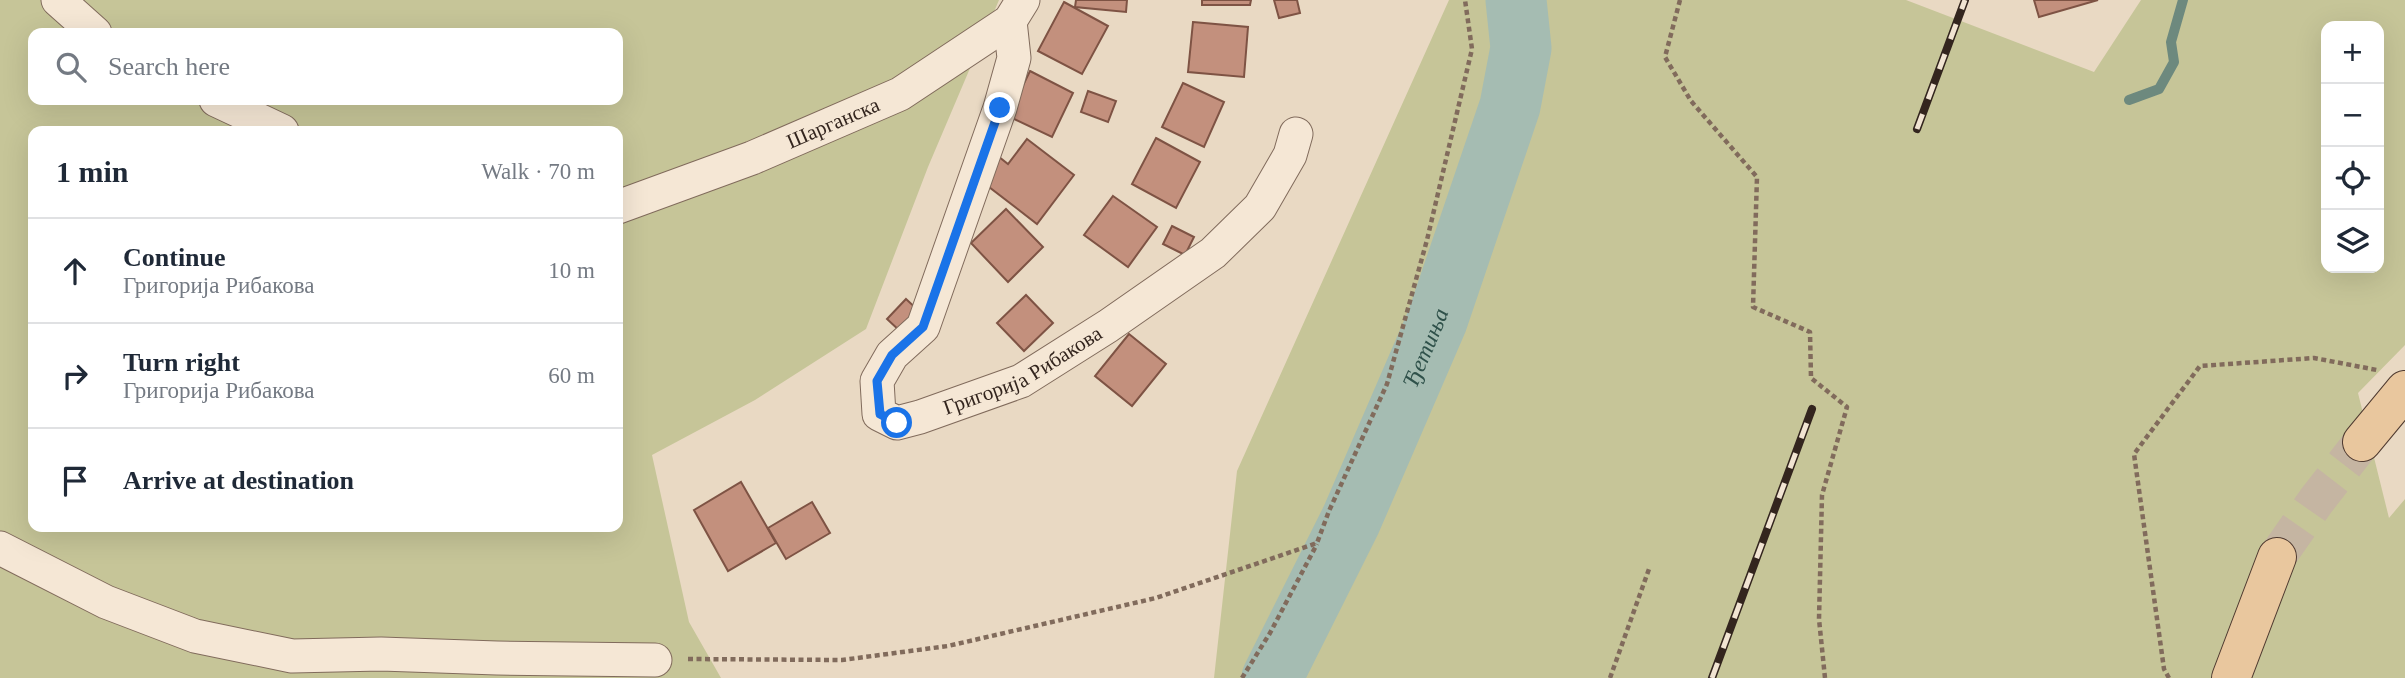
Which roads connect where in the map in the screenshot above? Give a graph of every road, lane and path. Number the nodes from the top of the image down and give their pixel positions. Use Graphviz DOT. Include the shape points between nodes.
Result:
graph roads {
  1 [pos="58,0"];
  2 [pos="1465,0"];
  3 [pos="1679,0"];
  4 [pos="1017,10"];
  5 [pos="89,28"];
  6 [pos="227,105"];
  7 [pos="271,126"];
  8 [pos="1296,134"];
  9 [pos="623,205"];
  10 [pos="2392,380"];
  11 [pos="2362,442"];
  12 [pos="1317,543"];
  13 [pos="0,548"];
  14 [pos="2277,557"];
  15 [pos="1649,569"];
  16 [pos="655,660"];
  17 [pos="1242,678"];
  18 [pos="1610,678"];
  19 [pos="1825,678"];
  20 [pos="2169,678"];
  21 [pos="2231,678"];
  1 -- 5 [label="street"];
  2 -- 12 [label="path" via="1472,49 1427,240 1387,384"];
  3 -- 19 [label="path" via="1665,57 1691,101 1757,177 1753,307 1810,332 1811,378 1847,407 1822,495 1819,619"];
  4 -- 8 [label="street, Григорија Рибакова" via="1014,58 1000,108 923,327 892,355 877,381 880,414 897,423 1021,381 1213,253 1260,207 1290,155"];
  4 -- 9 [label="street, Шарганска" via="900,94 752,158"];
  6 -- 7 [label="street"];
  10 -- 11 [label="main road"];
  10 -- 20 [label="path" via="2314,358 2200,366 2134,454 2164,669"];
  12 -- 16 [label="path" via="1156,598 948,646 842,660"];
  12 -- 17 [label="path"];
  13 -- 16 [label="street" via="106,602 195,636 292,656"];
  14 -- 21 [label="main road"];
  15 -- 18 [label="path"];
}
